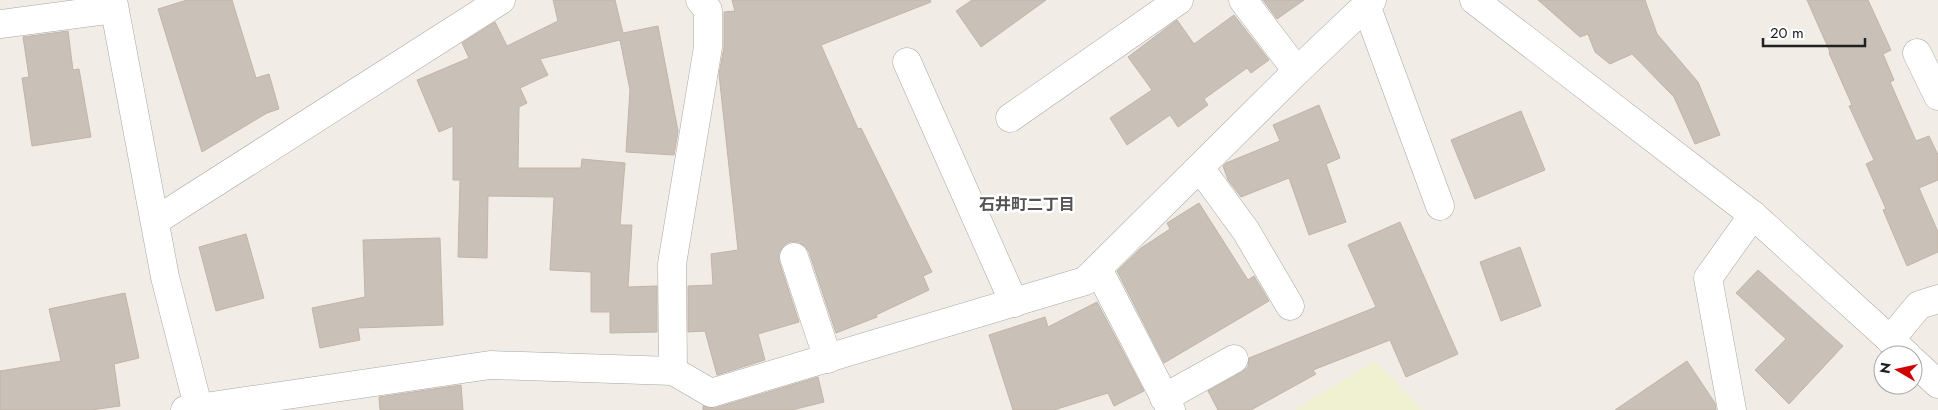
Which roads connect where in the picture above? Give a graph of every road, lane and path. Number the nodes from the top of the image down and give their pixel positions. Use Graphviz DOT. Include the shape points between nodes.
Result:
graph roads {
  1 [pos="501,0"];
  2 [pos="700,0"];
  3 [pos="1179,0"];
  4 [pos="1243,0"];
  5 [pos="1474,0"];
  6 [pos="1369,2"];
  7 [pos="114,5"];
  8 [pos="0,24"];
  9 [pos="1917,53"];
  10 [pos="907,62"];
  11 [pos="1297,71"];
  12 [pos="1938,96"];
  13 [pos="1010,118"];
  14 [pos="1200,168"];
  15 [pos="1440,206"];
  16 [pos="1753,215"];
  17 [pos="155,221"];
  18 [pos="794,258"];
  19 [pos="1098,269"];
  20 [pos="1938,299"];
  21 [pos="1014,303"];
  22 [pos="1290,306"];
  23 [pos="1897,345"];
  24 [pos="1900,345"];
  25 [pos="828,359"];
  26 [pos="1234,359"];
  27 [pos="1923,370"];
  28 [pos="673,371"];
  29 [pos="1938,384"];
  30 [pos="711,402"];
  31 [pos="1168,404"];
  32 [pos="194,409"];
  33 [pos="1730,409"];
  1 -- 17 [label="street"];
  2 -- 28 [label="street" via="708,10 708,47 672,264"];
  3 -- 13 [label="street"];
  4 -- 11 [label="street"];
  5 -- 16 [label="street"];
  6 -- 11 [label="street"];
  6 -- 15 [label="street"];
  7 -- 8 [label="street"];
  7 -- 17 [label="street"];
  9 -- 12 [label="street"];
  10 -- 21 [label="street"];
  11 -- 14 [label="street"];
  14 -- 19 [label="street"];
  14 -- 22 [label="street" via="1246,231"];
  16 -- 23 [label="street"];
  16 -- 33 [label="street" via="1708,278"];
  17 -- 32 [label="street"];
  18 -- 25 [label="street"];
  19 -- 21 [label="street" via="1085,282"];
  19 -- 31 [label="street"];
  20 -- 24 [label="street" via="1919,305"];
  21 -- 25 [label="street"];
  25 -- 30 [label="street"];
  26 -- 31 [label="street"];
  27 -- 29 [label="street"];
  28 -- 30 [label="street"];
  28 -- 32 [label="street" via="490,365"];
}
